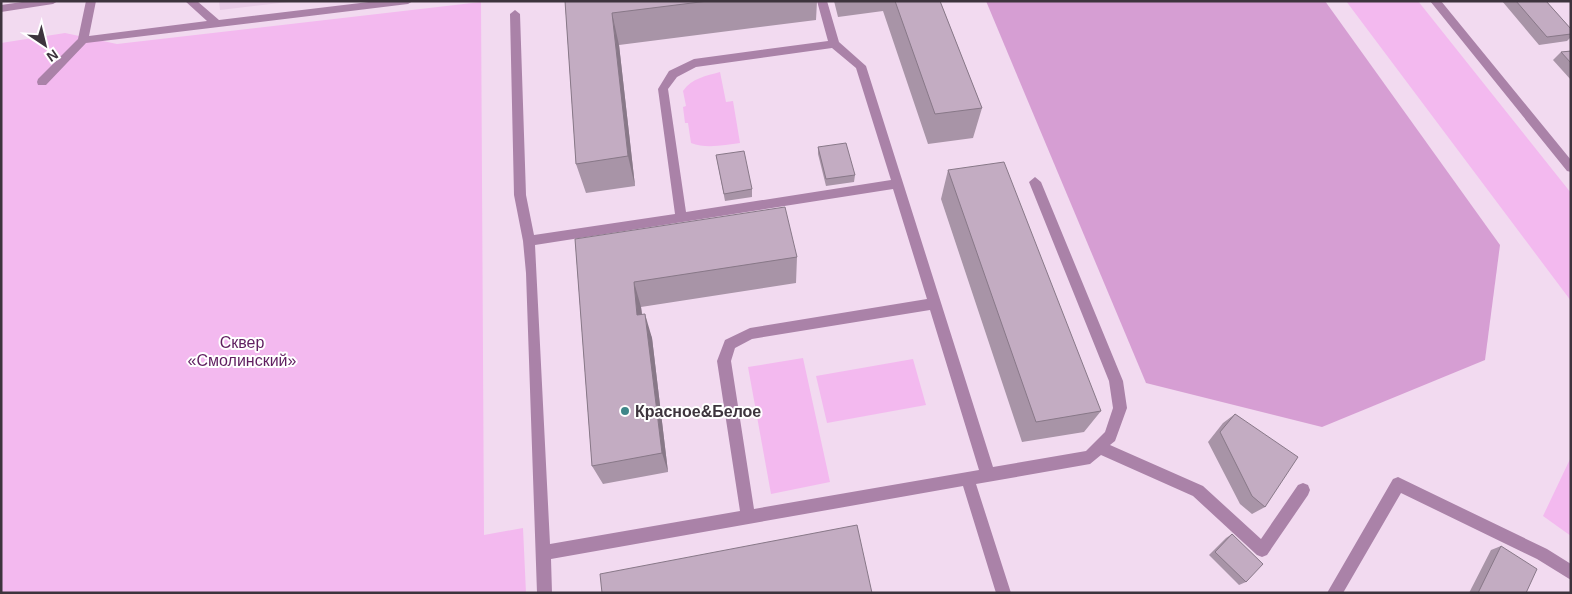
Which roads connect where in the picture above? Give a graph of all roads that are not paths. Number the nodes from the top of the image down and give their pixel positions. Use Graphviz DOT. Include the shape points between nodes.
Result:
graph roads {
  1 [pos="53,1"];
  2 [pos="90,1"];
  3 [pos="190,1"];
  4 [pos="408,1"];
  5 [pos="822,1"];
  6 [pos="1435,1"];
  7 [pos="1,9"];
  8 [pos="515,14"];
  9 [pos="217,24"];
  10 [pos="83,40"];
  11 [pos="834,44"];
  12 [pos="42,82"];
  13 [pos="1571,168"];
  14 [pos="1035,182"];
  15 [pos="897,184"];
  16 [pos="681,216"];
  17 [pos="529,242"];
  18 [pos="934,304"];
  19 [pos="1099,448"];
  20 [pos="988,475"];
  21 [pos="967,478"];
  22 [pos="1303,490"];
  23 [pos="748,517"];
  24 [pos="543,553"];
  25 [pos="1571,573"];
  26 [pos="545,593"];
  27 [pos="1004,593"];
  28 [pos="1334,593"];
  1 -- 7 [label="street"];
  2 -- 10 [label="street"];
  3 -- 9 [label="street"];
  4 -- 9 [label="street"];
  5 -- 11 [label="street"];
  6 -- 13 [label="street"];
  8 -- 17 [label="street" via="520,195"];
  9 -- 10 [label="street"];
  10 -- 12 [label="street"];
  11 -- 15 [label="street" via="861,66"];
  11 -- 16 [label="street" via="694,63 673,74 663,89"];
  14 -- 19 [label="street" via="1116,381 1120,408 1110,436"];
  15 -- 16 [label="street"];
  15 -- 18 [label="street"];
  16 -- 17 [label="street"];
  17 -- 24 [label="street"];
  18 -- 20 [label="street"];
  18 -- 23 [label="street" via="750,334 730,344 724,361"];
  19 -- 20 [label="street" via="1090,457"];
  19 -- 22 [label="street" via="1198,491 1262,550"];
  20 -- 21 [label="street"];
  21 -- 23 [label="street"];
  21 -- 27 [label="street"];
  23 -- 24 [label="street"];
  24 -- 26 [label="street"];
  25 -- 28 [label="street" via="1542,554 1398,484"];
}
